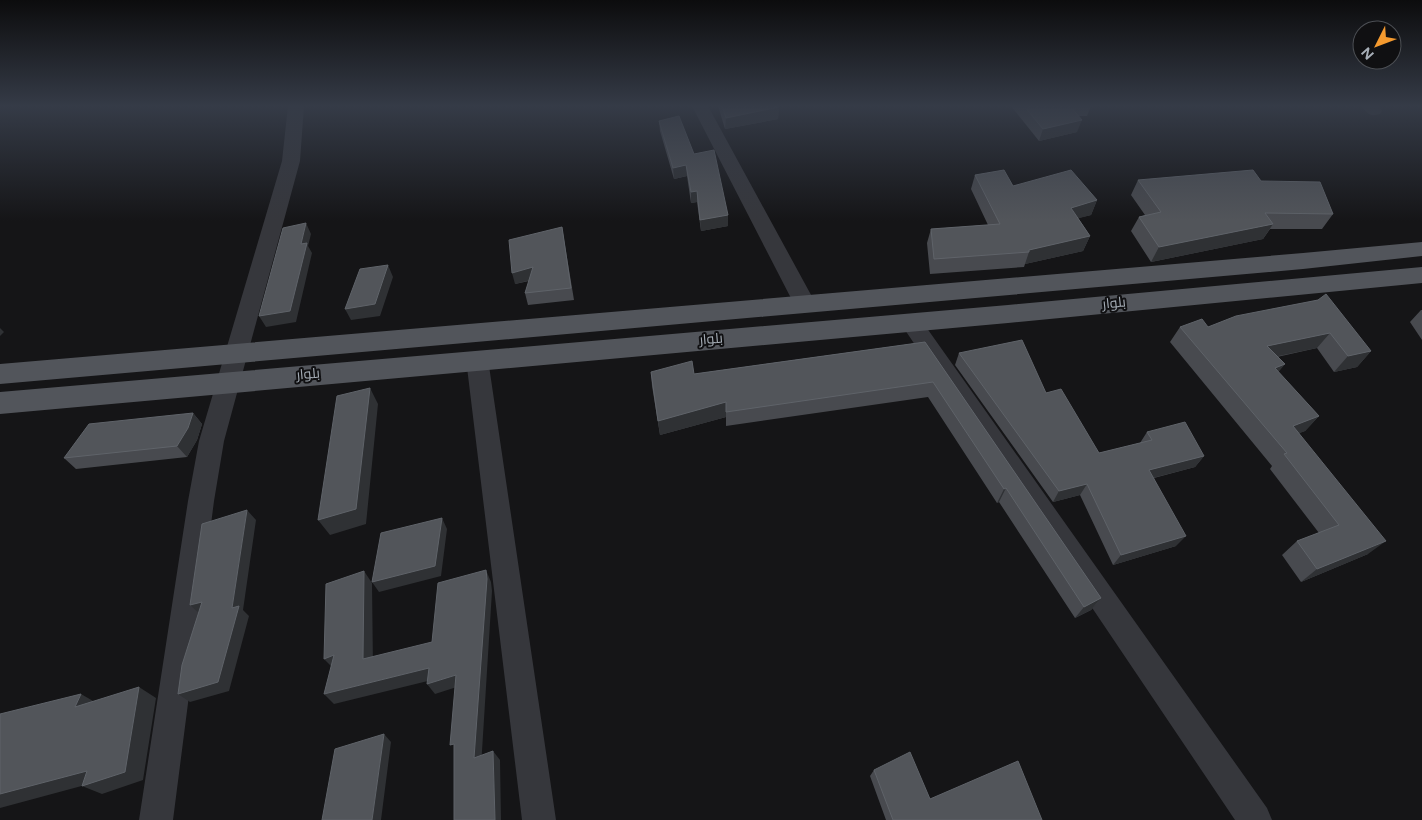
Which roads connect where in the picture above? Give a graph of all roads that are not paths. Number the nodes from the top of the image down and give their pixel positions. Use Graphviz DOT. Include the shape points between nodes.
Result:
graph roads {
  1 [pos="293,144"];
  2 [pos="722,144"];
  3 [pos="1422,249"];
  4 [pos="1422,275"];
  5 [pos="805,304"];
  6 [pos="911,322"];
  7 [pos="237,354"];
  8 [pos="476,359"];
  9 [pos="0,374"];
  10 [pos="226,382"];
  11 [pos="0,403"];
  12 [pos="156,820"];
  13 [pos="539,820"];
  14 [pos="1256,820"];
  1 -- 7 [label="street" via="291,161"];
  2 -- 5 [label="street"];
  3 -- 5 [label="main road, بلوار"];
  4 -- 6 [label="main road, بلوار"];
  5 -- 7 [label="main road, بلوار"];
  6 -- 8 [label="main road, بلوار"];
  6 -- 14 [label="street"];
  7 -- 9 [label="main road, بلوار"];
  7 -- 10 [label="street"];
  8 -- 10 [label="main road, بلوار"];
  8 -- 13 [label="street"];
  10 -- 11 [label="main road, بلوار"];
  10 -- 12 [label="street" via="206,462"];
}
